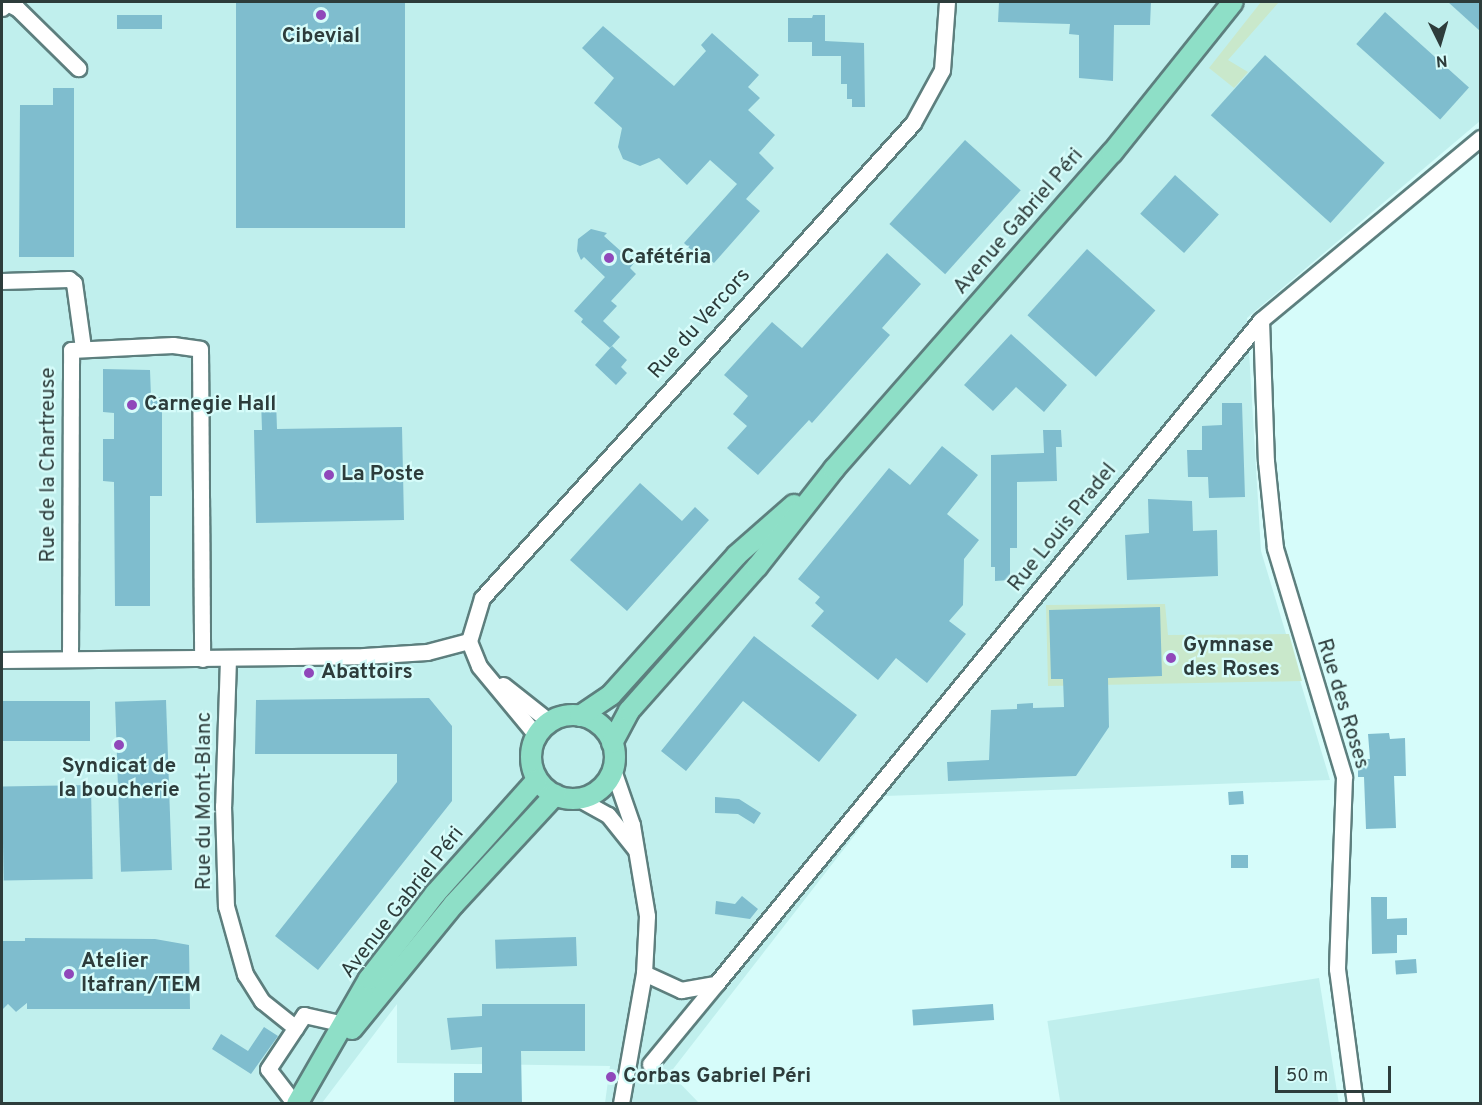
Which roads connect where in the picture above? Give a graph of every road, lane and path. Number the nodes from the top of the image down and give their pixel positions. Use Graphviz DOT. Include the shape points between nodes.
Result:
graph roads {
  1 [pos="946,2"];
  2 [pos="1233,2"];
  3 [pos="2,8"];
  4 [pos="78,68"];
  5 [pos="1480,138"];
  6 [pos="2,282"];
  7 [pos="1261,320"];
  8 [pos="83,348"];
  9 [pos="834,469"];
  10 [pos="469,641"];
  11 [pos="70,659"];
  12 [pos="201,659"];
  13 [pos="228,659"];
  14 [pos="2,660"];
  15 [pos="580,716"];
  16 [pos="543,729"];
  17 [pos="612,743"];
  18 [pos="613,770"];
  19 [pos="537,780"];
  20 [pos="555,795"];
  21 [pos="579,799"];
  22 [pos="635,849"];
  23 [pos="644,973"];
  24 [pos="716,984"];
  25 [pos="344,1024"];
  26 [pos="296,1028"];
  27 [pos="650,1064"];
  28 [pos="322,1066"];
  29 [pos="296,1104"];
  30 [pos="621,1104"];
  31 [pos="1354,1104"];
  1 -- 10 [label="street, Rue du Vercors" via="942,70 918,117 482,598"];
  2 -- 9 [label="main road, Avenue Gabriel Péri" via="1119,144"];
  3 -- 4 [label="street" via="7,3 17,8"];
  5 -- 7 [label="street, Rue Louis Pradel"];
  6 -- 8 [label="street" via="69,279 74,283"];
  7 -- 24 [label="street, Rue Louis Pradel"];
  7 -- 31 [label="street, Rue des Roses" via="1266,461 1275,548 1344,777 1337,969"];
  8 -- 11 [label="street, Rue de la Chartreuse" via="71,350"];
  8 -- 12 [label="street, Rue de la Chartreuse" via="173,345 200,349"];
  9 -- 15 [label="main road, Avenue Gabriel Péri" via="737,555 610,695"];
  9 -- 17 [label="main road, Avenue Gabriel Péri" via="757,567 629,711"];
  10 -- 13 [label="street" via="427,651"];
  10 -- 16 [label="street" via="479,666"];
  11 -- 12 [label="street"];
  11 -- 14 [label="street"];
  12 -- 13 [label="street"];
  13 -- 26 [label="street, Rue du Mont-Blanc" via="223,806 226,906 245,974 262,1001"];
  15 -- 16 [label="main road"];
  15 -- 17 [label="main road" via="600,725"];
  16 -- 19 [label="main road" via="531,758"];
  17 -- 18 [label="main road"];
  18 -- 21 [label="main road" via="596,792"];
  18 -- 22 [label="street" via="632,825"];
  19 -- 20 [label="main road"];
  19 -- 25 [label="main road, Avenue Gabriel Péri" via="435,894 369,979"];
  20 -- 21 [label="main road"];
  20 -- 28 [label="main road, Avenue Gabriel Péri" via="454,904"];
  21 -- 22 [label="street" via="608,815"];
  22 -- 23 [label="street" via="647,916"];
  23 -- 24 [label="street" via="681,990"];
  23 -- 30 [label="street"];
  24 -- 27 [label="street, Rue Louis Pradel"];
  25 -- 26 [label="street" via="304,1015"];
  25 -- 28 [label="main road, Avenue Gabriel Péri"];
  26 -- 29 [label="street" via="268,1069"];
  28 -- 29 [label="main road, Avenue Gabriel Péri"];
}
